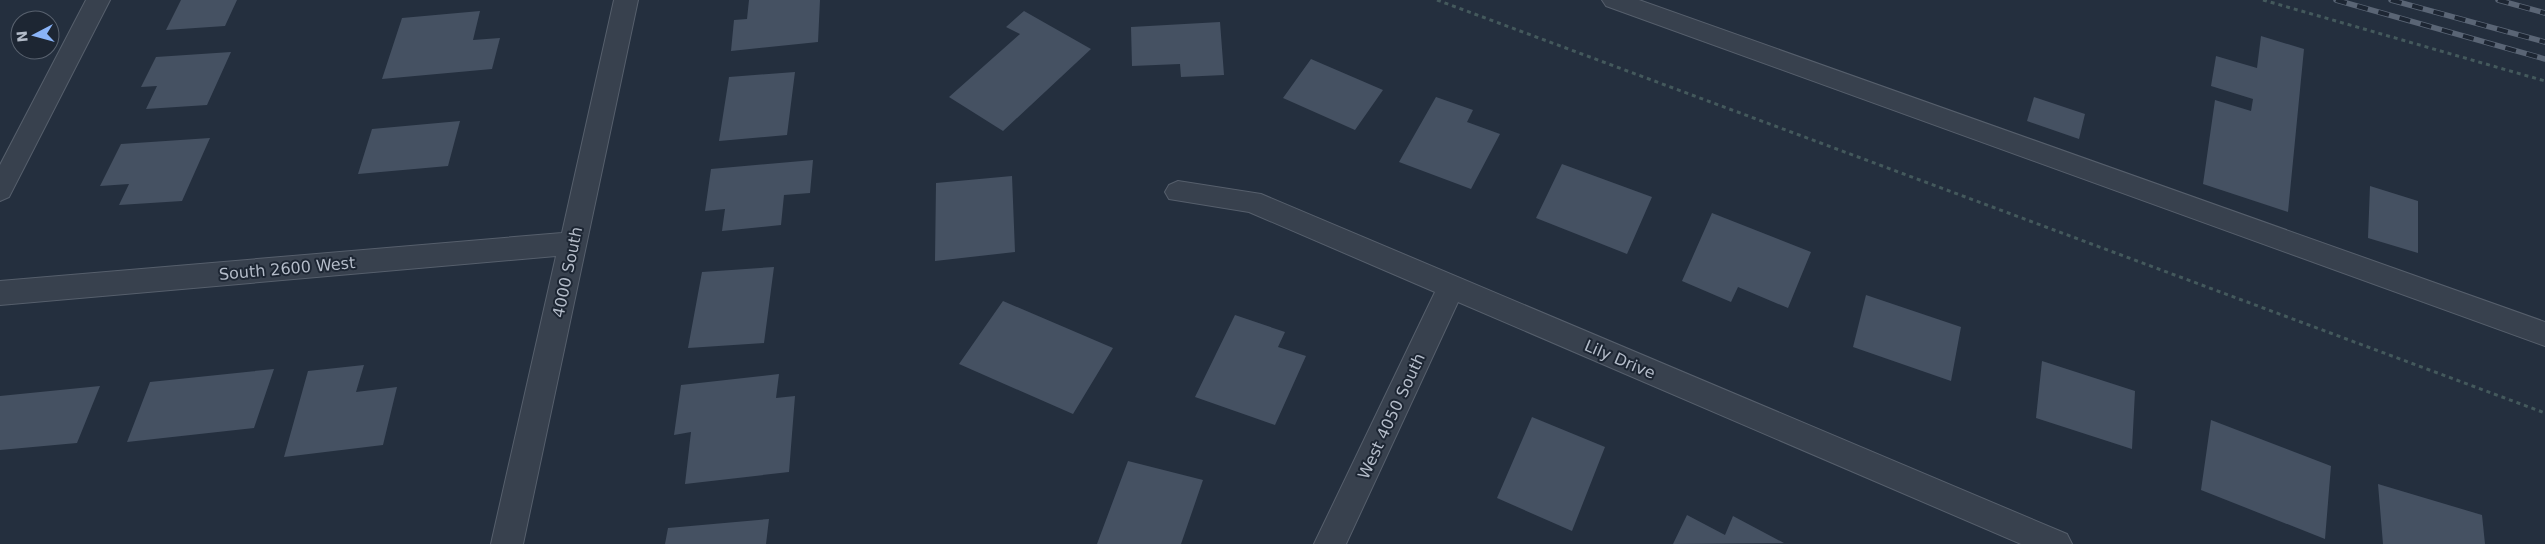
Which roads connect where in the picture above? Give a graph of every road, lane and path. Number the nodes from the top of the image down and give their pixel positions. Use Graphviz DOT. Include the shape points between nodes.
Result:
graph roads {
  1 [pos="98,0"];
  2 [pos="626,0"];
  3 [pos="1437,0"];
  4 [pos="1614,0"];
  5 [pos="2263,0"];
  6 [pos="2545,81"];
  7 [pos="0,190"];
  8 [pos="1178,192"];
  9 [pos="573,243"];
  10 [pos="1451,287"];
  11 [pos="0,293"];
  12 [pos="2545,334"];
  13 [pos="2545,413"];
  14 [pos="506,544"];
  15 [pos="1330,544"];
  16 [pos="2056,544"];
  1 -- 7 [label="street"];
  2 -- 9 [label="street, 4000 South"];
  3 -- 13 [label="path"];
  4 -- 12 [label="street"];
  5 -- 6 [label="path"];
  8 -- 10 [label="street, Lily Drive" via="1252,202"];
  9 -- 11 [label="street, South 2600 West"];
  9 -- 14 [label="street, 4000 South"];
  10 -- 15 [label="street, West 4050 South"];
  10 -- 16 [label="street, Lily Drive"];
}
